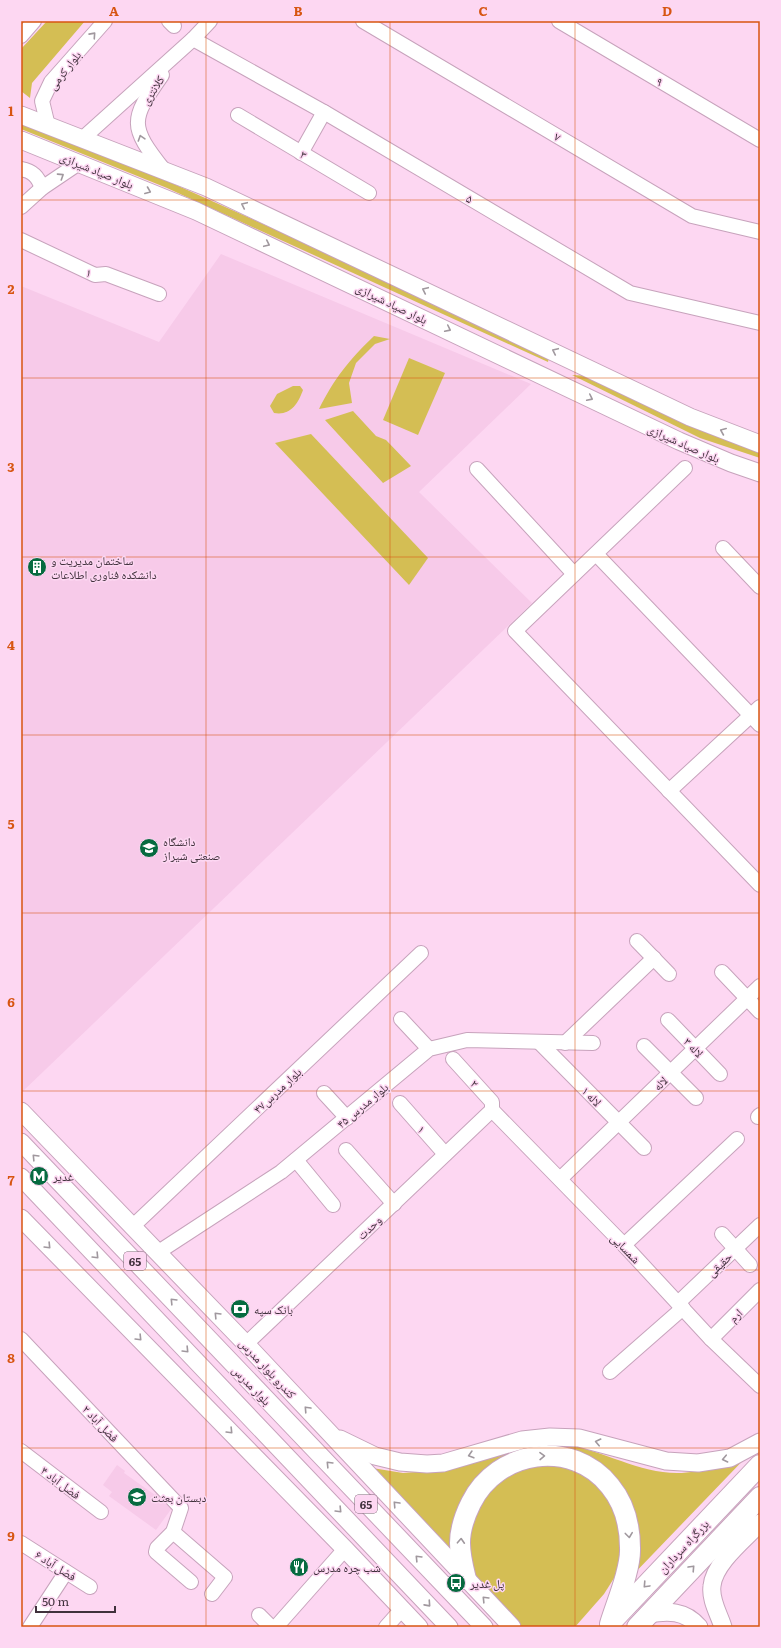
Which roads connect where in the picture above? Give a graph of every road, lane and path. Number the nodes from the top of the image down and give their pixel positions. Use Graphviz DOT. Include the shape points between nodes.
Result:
graph roads {
  1 [pos="34,21"];
  2 [pos="105,21"];
  3 [pos="210,21"];
  4 [pos="363,21"];
  5 [pos="559,21"];
  6 [pos="21,36"];
  7 [pos="193,39"];
  8 [pos="176,54"];
  9 [pos="324,112"];
  10 [pos="21,115"];
  11 [pos="238,115"];
  12 [pos="48,126"];
  13 [pos="82,139"];
  14 [pos="21,140"];
  15 [pos="760,140"];
  16 [pos="302,152"];
  17 [pos="80,163"];
  18 [pos="21,169"];
  19 [pos="164,170"];
  20 [pos="42,188"];
  21 [pos="369,193"];
  22 [pos="21,207"];
  23 [pos="760,232"];
  24 [pos="21,240"];
  25 [pos="159,294"];
  26 [pos="760,323"];
  27 [pos="574,360"];
  28 [pos="562,384"];
  29 [pos="760,444"];
  30 [pos="685,468"];
  31 [pos="477,469"];
  32 [pos="760,473"];
  33 [pos="723,548"];
  34 [pos="596,554"];
  35 [pos="574,574"];
  36 [pos="760,587"];
  37 [pos="757,716"];
  38 [pos="670,791"];
  39 [pos="760,885"];
  40 [pos="637,941"];
  41 [pos="422,953"];
  42 [pos="654,958"];
  43 [pos="722,972"];
  44 [pos="669,974"];
  45 [pos="760,986"];
  46 [pos="747,998"];
  47 [pos="760,1012"];
  48 [pos="401,1019"];
  49 [pos="668,1020"];
  50 [pos="540,1043"];
  51 [pos="565,1043"];
  52 [pos="594,1044"];
  53 [pos="644,1046"];
  54 [pos="696,1048"];
  55 [pos="429,1049"];
  56 [pos="453,1059"];
  57 [pos="670,1073"];
  58 [pos="720,1074"];
  59 [pos="324,1093"];
  60 [pos="696,1098"];
  61 [pos="400,1103"];
  62 [pos="492,1110"];
  63 [pos="21,1111"];
  64 [pos="347,1118"];
  65 [pos="618,1123"];
  66 [pos="737,1139"];
  67 [pos="21,1142"];
  68 [pos="644,1148"];
  69 [pos="346,1150"];
  70 [pos="445,1154"];
  71 [pos="296,1160"];
  72 [pos="21,1177"];
  73 [pos="560,1179"];
  74 [pos="94,1188"];
  75 [pos="21,1193"];
  76 [pos="45,1202"];
  77 [pos="80,1204"];
  78 [pos="394,1204"];
  79 [pos="333,1205"];
  80 [pos="21,1218"];
  81 [pos="760,1225"];
  82 [pos="132,1227"];
  83 [pos="722,1234"];
  84 [pos="624,1245"];
  85 [pos="735,1249"];
  86 [pos="157,1253"];
  87 [pos="750,1265"];
  88 [pos="760,1290"];
  89 [pos="681,1306"];
  90 [pos="21,1339"];
  91 [pos="711,1339"];
  92 [pos="246,1344"];
  93 [pos="610,1372"];
  94 [pos="248,1380"];
  95 [pos="760,1386"];
  96 [pos="231,1396"];
  97 [pos="263,1431"];
  98 [pos="332,1436"];
  99 [pos="760,1442"];
  100 [pos="21,1451"];
  101 [pos="760,1465"];
  102 [pos="760,1497"];
  103 [pos="101,1512"];
  104 [pos="320,1523"];
  105 [pos="759,1528"];
  106 [pos="173,1532"];
  107 [pos="21,1543"];
  108 [pos="345,1549"];
  109 [pos="66,1572"];
  110 [pos="466,1579"];
  111 [pos="191,1582"];
  112 [pos="90,1587"];
  113 [pos="212,1594"];
  114 [pos="402,1609"];
  115 [pos="259,1615"];
  116 [pos="642,1621"];
  117 [pos="608,1625"];
  118 [pos="30,1627"];
  119 [pos="271,1627"];
  120 [pos="276,1627"];
  121 [pos="386,1627"];
  122 [pos="419,1627"];
  123 [pos="449,1627"];
  124 [pos="484,1627"];
  125 [pos="512,1627"];
  126 [pos="699,1627"];
  127 [pos="723,1627"];
  1 -- 6 [label="street"];
  12 -- 2 [label="street, بلوار کرمی, one-way" via="42,101 50,82"];
  3 -- 7 [label="street, کلانتری"];
  4 -- 23 [label="street, ۷" via="692,216"];
  5 -- 15 [label="street, ۹"];
  7 -- 8 [label="street, کلانتری"];
  7 -- 9 [label="street, ۵"];
  8 -- 13 [label="street, کلانتری"];
  19 -- 8 [label="street, کلانتری, one-way" via="143,144 137,124 140,108"];
  9 -- 16 [label="street"];
  9 -- 26 [label="street, ۵" via="630,293"];
  10 -- 12 [label="main road, بلوار صیاد شیرازی"];
  11 -- 16 [label="street, ۳"];
  12 -- 13 [label="main road, بلوار صیاد شیرازی"];
  13 -- 19 [label="main road, بلوار صیاد شیرازی"];
  14 -- 17 [label="main road, بلوار صیاد شیرازی"];
  16 -- 21 [label="street, ۳"];
  20 -- 17 [label="street, one-way"];
  17 -- 28 [label="main road, بلوار صیاد شیرازی, one-way" via="196,210"];
  18 -- 20 [label="street" via="30,171 39,179"];
  27 -- 19 [label="main road, بلوار صیاد شیرازی, one-way" via="206,187"];
  20 -- 22 [label="street"];
  24 -- 25 [label="street, ۱" via="95,275 106,274"];
  27 -- 28 [label="main road"];
  29 -- 27 [label="main road, بلوار صیاد شیرازی, one-way" via="690,417"];
  28 -- 32 [label="main road, بلوار صیاد شیرازی, one-way" via="679,441 731,464"];
  30 -- 34 [label="street"];
  31 -- 35 [label="street"];
  33 -- 36 [label="street"];
  34 -- 35 [label="street"];
  34 -- 37 [label="street"];
  35 -- 38 [label="street" via="515,631"];
  37 -- 38 [label="street"];
  38 -- 39 [label="street"];
  40 -- 42 [label="street"];
  41 -- 82 [label="street, بلوار مدرس۴۷"];
  42 -- 44 [label="street"];
  42 -- 51 [label="street"];
  43 -- 46 [label="street"];
  45 -- 46 [label="street, لاله"];
  46 -- 47 [label="street"];
  46 -- 54 [label="street, لاله"];
  48 -- 55 [label="street"];
  49 -- 54 [label="street, لاله ۳"];
  50 -- 51 [label="street, ۴۵ بلوار مدرس"];
  50 -- 55 [label="street, ۴۵ بلوار مدرس" via="467,1040"];
  50 -- 65 [label="street, لاله ۱"];
  51 -- 52 [label="street, ۴۵ بلوار مدرس"];
  53 -- 57 [label="street"];
  54 -- 57 [label="street, لاله"];
  54 -- 58 [label="street, لاله ۳"];
  55 -- 64 [label="street, ۴۵ بلوار مدرس"];
  56 -- 62 [label="street, ۲" via="492,1102"];
  57 -- 60 [label="street"];
  57 -- 65 [label="street, لاله"];
  59 -- 64 [label="street"];
  61 -- 70 [label="street, ۱"];
  62 -- 70 [label="street, وحدت"];
  62 -- 73 [label="street, شمسایی"];
  63 -- 74 [label="main road, کندرو بلوار مدرس"];
  64 -- 71 [label="street, ۴۵ بلوار مدرس"];
  65 -- 68 [label="street, لاله ۱"];
  65 -- 73 [label="street, لاله"];
  66 -- 84 [label="street"];
  77 -- 67 [label="main road, بلوار مدرس / 65, one-way"];
  69 -- 78 [label="street"];
  70 -- 78 [label="street, وحدت"];
  71 -- 79 [label="street"];
  71 -- 86 [label="street, ۴۵ بلوار مدرس"];
  72 -- 76 [label="main road, بلوار مدرس / 65"];
  73 -- 84 [label="street, شمسایی"];
  74 -- 77 [label="main road"];
  74 -- 82 [label="main road, کندرو بلوار مدرس"];
  75 -- 76 [label="main road"];
  76 -- 96 [label="main road, بلوار مدرس / 65, one-way"];
  94 -- 77 [label="main road, بلوار مدرس / 65, one-way"];
  78 -- 92 [label="street, وحدت"];
  80 -- 104 [label="main road, one-way"];
  81 -- 85 [label="street, حقیقی"];
  82 -- 86 [label="main road, کندرو بلوار مدرس"];
  83 -- 85 [label="street"];
  84 -- 89 [label="street, شمسایی"];
  85 -- 87 [label="street"];
  85 -- 89 [label="street, حقیقی"];
  92 -- 86 [label="main road, کندرو بلوار مدرس, one-way"];
  88 -- 91 [label="street, ارم"];
  89 -- 91 [label="street, شمسایی"];
  89 -- 93 [label="street, حقیقی"];
  90 -- 106 [label="street, فضل آباد ۲" via="181,1508"];
  91 -- 95 [label="street, شمسایی"];
  98 -- 92 [label="main road, کندرو بلوار مدرس, one-way"];
  94 -- 96 [label="main road"];
  124 -- 94 [label="main road, بلوار مدرس / 65, one-way"];
  96 -- 97 [label="main road, بلوار مدرس / 65"];
  97 -- 104 [label="main road"];
  97 -- 123 [label="main road, بلوار مدرس / 65, one-way"];
  99 -- 98 [label="main road, one-way" via="730,1458 698,1463 666,1461 579,1438 550,1437 522,1440 443,1463 426,1464 400,1462 375,1456"];
  110 -- 98 [label="main road, کندرو بلوار مدرس, one-way"];
  100 -- 103 [label="street, فضل آباد ۴"];
  101 -- 117 [label="highway, بزرگراه سرداران, one-way"];
  116 -- 102 [label="highway, بزرگراه سرداران, one-way"];
  104 -- 108 [label="main road"];
  105 -- 127 [label="main road" via="723,1561 715,1574 711,1586 713,1600"];
  106 -- 111 [label="street" via="156,1552"];
  106 -- 113 [label="street" via="225,1577"];
  107 -- 109 [label="street, فضل آباد ۶"];
  108 -- 114 [label="main road"];
  108 -- 120 [label="street"];
  109 -- 112 [label="street, فضل آباد ۶"];
  109 -- 118 [label="street"];
  110 -- 117 [label="highway, one-way" via="460,1542 464,1518 478,1489 496,1471 520,1459 545,1456 569,1460 583,1465 610,1485 627,1521 630,1550 619,1595"];
  125 -- 110 [label="main road, کندرو بلوار مدرس, one-way"];
  114 -- 121 [label="street"];
  114 -- 122 [label="main road"];
  115 -- 119 [label="street"];
  116 -- 126 [label="main road" via="671,1611 684,1615"];
}
